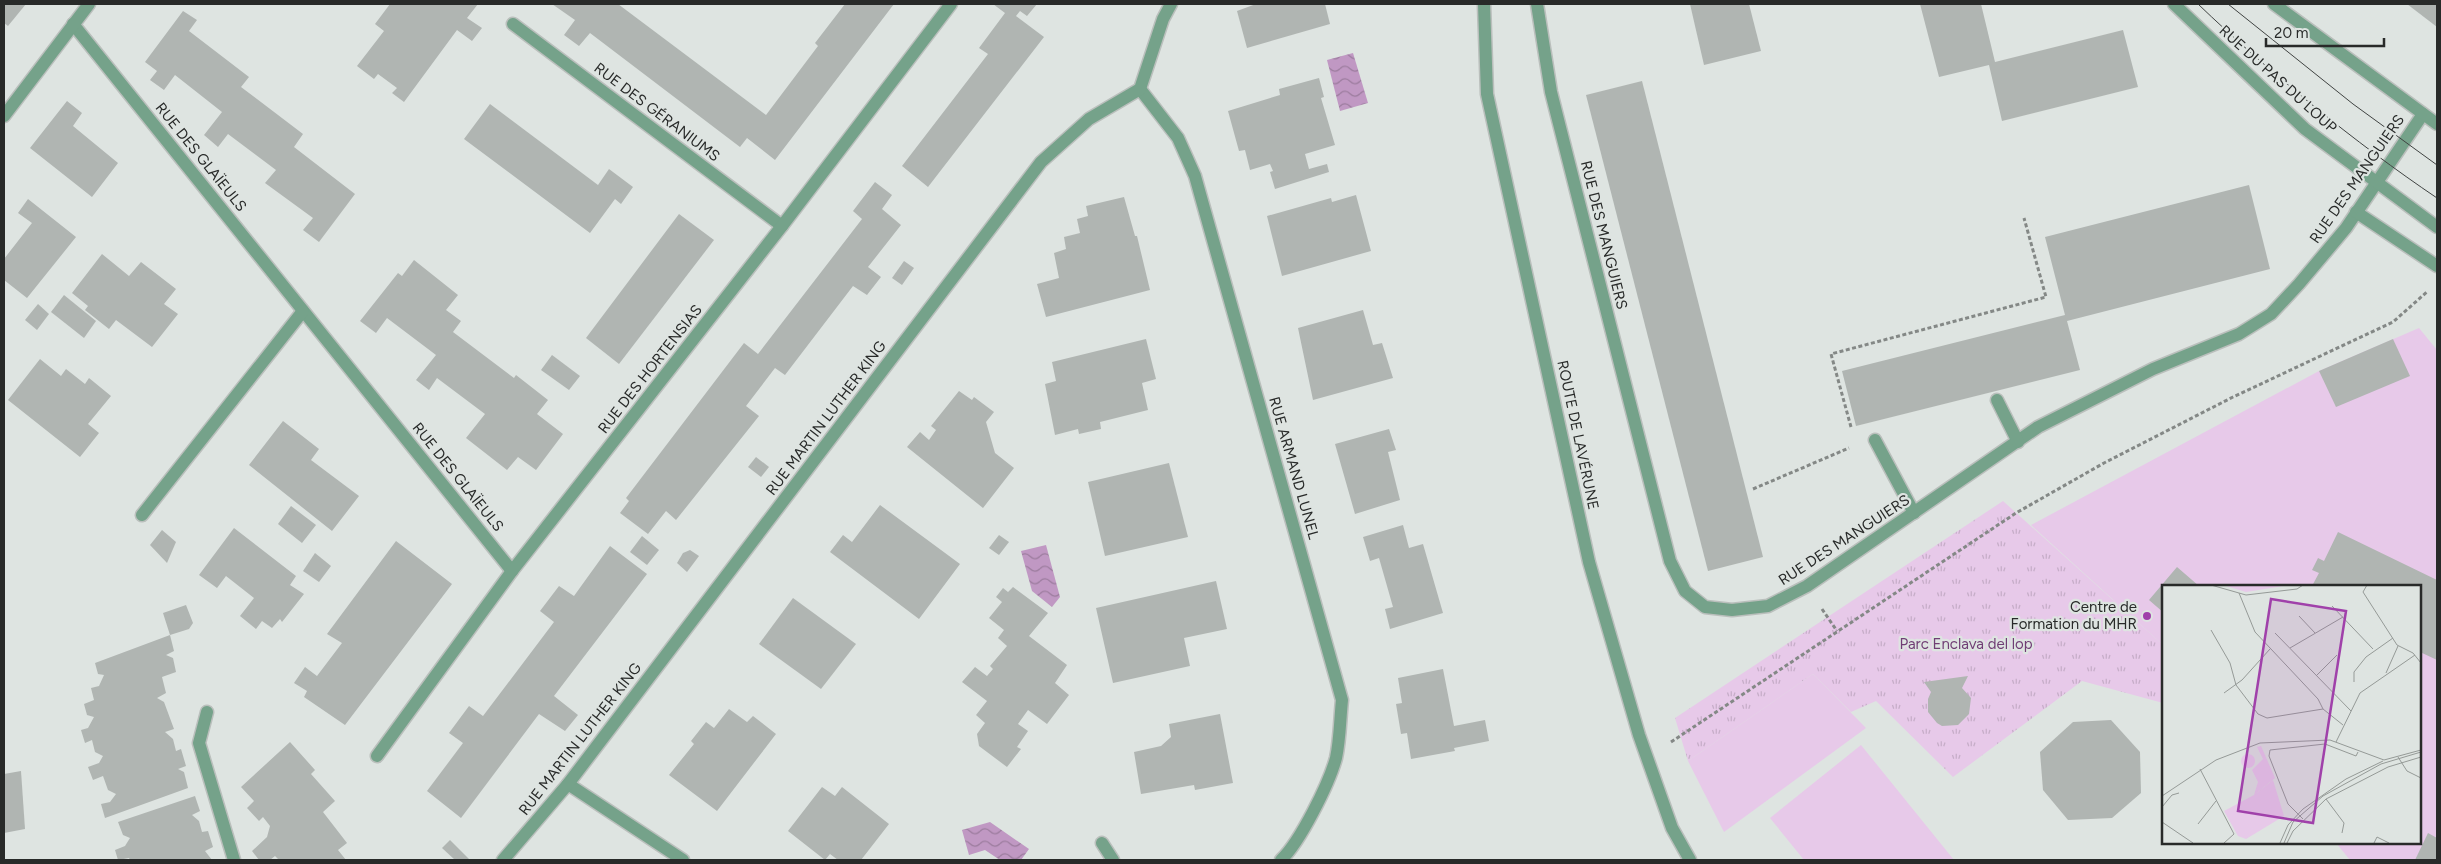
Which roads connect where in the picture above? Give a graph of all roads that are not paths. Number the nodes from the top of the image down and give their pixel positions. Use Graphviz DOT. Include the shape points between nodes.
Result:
graph roads {
  1 [pos="88,4"];
  2 [pos="951,4"];
  3 [pos="1171,4"];
  4 [pos="1484,4"];
  5 [pos="1537,4"];
  6 [pos="2174,4"];
  7 [pos="2274,4"];
  8 [pos="73,24"];
  9 [pos="513,24"];
  10 [pos="1140,90"];
  11 [pos="2423,114"];
  12 [pos="4,116"];
  13 [pos="2437,124"];
  14 [pos="2377,184"];
  15 [pos="2356,212"];
  16 [pos="782,226"];
  17 [pos="2437,226"];
  18 [pos="2437,266"];
  19 [pos="304,311"];
  20 [pos="1997,400"];
  21 [pos="1875,440"];
  22 [pos="2018,442"];
  23 [pos="1914,514"];
  24 [pos="142,515"];
  25 [pos="512,571"];
  26 [pos="207,712"];
  27 [pos="377,756"];
  28 [pos="568,784"];
  29 [pos="1102,843"];
  30 [pos="234,860"];
  31 [pos="503,860"];
  32 [pos="683,860"];
  33 [pos="1113,860"];
  34 [pos="1281,860"];
  35 [pos="1690,860"];
  1 -- 8 [label="street"];
  2 -- 16 [label="street, RUE DES HORTENSIAS"];
  3 -- 10 [label="street"];
  4 -- 35 [label="street, ROUTE DE LAVÉRUNE" via="1487,94 1589,562 1639,735 1672,828"];
  5 -- 23 [label="street, RUE DES MANGUIERS" via="1553,102 1670,561 1685,591 1705,607 1732,610 1768,606 1807,586"];
  6 -- 14 [label="street, RUE DU PAS DU LOUP" via="2305,129"];
  7 -- 11 [label="street"];
  8 -- 12 [label="street"];
  8 -- 19 [label="street, RUE DES GLAÏEULS"];
  9 -- 16 [label="street, RUE DES GÉRANIUMS"];
  10 -- 28 [label="street, RUE MARTIN LUTHER KING" via="1089,119 1041,162"];
  10 -- 34 [label="street, RUE ARMAND LUNEL" via="1178,138 1196,176 1342,700 1336,759 1315,807 1289,853"];
  11 -- 13 [label="street"];
  11 -- 14 [label="street, RUE DES MANGUIERS"];
  14 -- 15 [label="street, RUE DES MANGUIERS"];
  14 -- 17 [label="street, RUE DU PAS DU LOUP"];
  15 -- 18 [label="street"];
  15 -- 22 [label="street, RUE DES MANGUIERS" via="2323,256 2270,314 2239,334 2153,369 2087,401 2038,427"];
  16 -- 25 [label="street, RUE DES HORTENSIAS"];
  19 -- 24 [label="street"];
  19 -- 25 [label="street, RUE DES GLAÏEULS"];
  20 -- 22 [label="street"];
  21 -- 23 [label="street"];
  22 -- 23 [label="street, RUE DES MANGUIERS"];
  25 -- 27 [label="street, RUE DES HORTENSIAS"];
  26 -- 30 [label="street" via="199,743"];
  28 -- 31 [label="street, RUE MARTIN LUTHER KING"];
  28 -- 32 [label="street"];
  29 -- 33 [label="street"];
}
